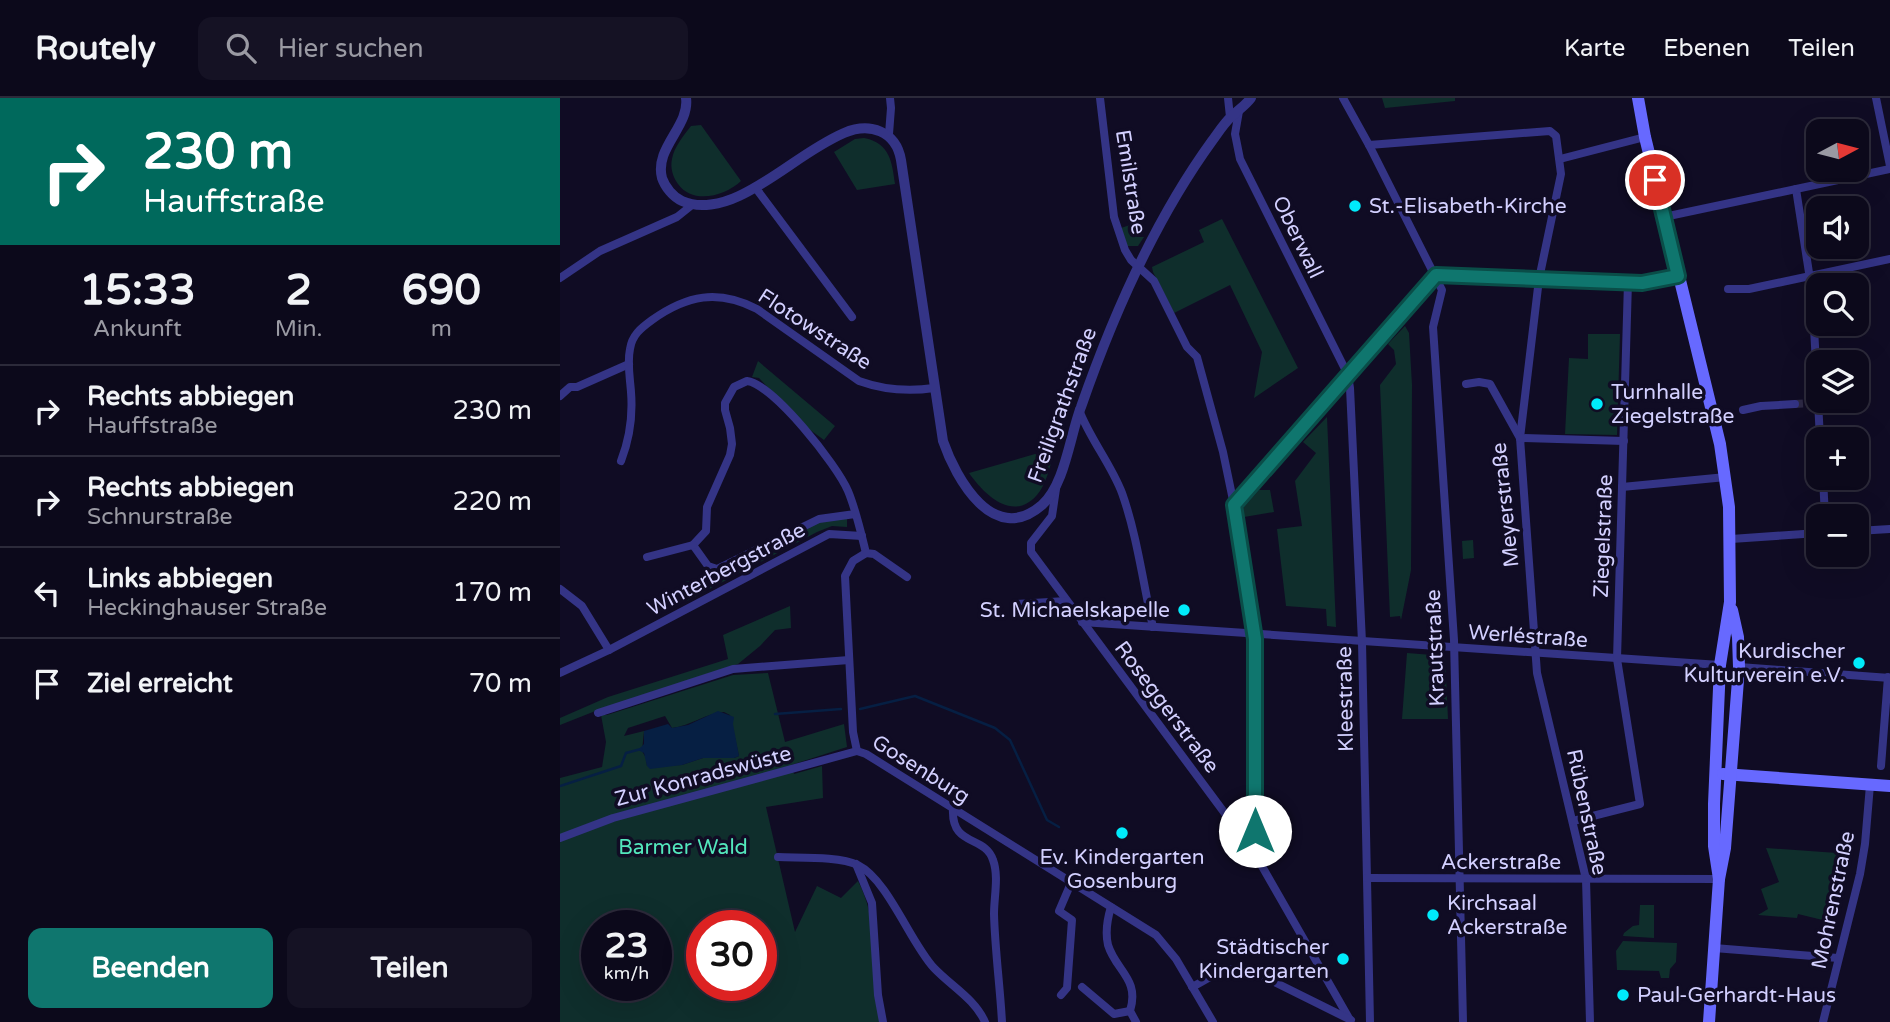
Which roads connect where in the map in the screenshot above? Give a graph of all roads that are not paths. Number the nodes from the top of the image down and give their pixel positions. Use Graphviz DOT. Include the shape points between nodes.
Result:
graph roads {
  1 [pos="686,98"];
  2 [pos="890,98"];
  3 [pos="1100,98"];
  4 [pos="1228,98"];
  5 [pos="1251,98"];
  6 [pos="1343,98"];
  7 [pos="1638,98"];
  8 [pos="1876,98"];
  9 [pos="1235,114"];
  10 [pos="888,135"];
  11 [pos="1645,137"];
  12 [pos="1370,145"];
  13 [pos="1560,159"];
  14 [pos="1890,168"];
  15 [pos="755,187"];
  16 [pos="1796,189"];
  17 [pos="692,205"];
  18 [pos="1664,217"];
  19 [pos="1890,259"];
  20 [pos="1139,267"];
  21 [pos="562,273"];
  22 [pos="1810,273"];
  23 [pos="1824,273"];
  24 [pos="1436,275"];
  25 [pos="1678,276"];
  26 [pos="1806,277"];
  27 [pos="1539,279"];
  28 [pos="1628,282"];
  29 [pos="1728,289"];
  30 [pos="852,317"];
  31 [pos="629,364"];
  32 [pos="1348,375"];
  33 [pos="1466,384"];
  34 [pos="934,388"];
  35 [pos="560,396"];
  36 [pos="1795,404"];
  37 [pos="1080,410"];
  38 [pos="1743,410"];
  39 [pos="1728,413"];
  40 [pos="1714,417"];
  41 [pos="1520,439"];
  42 [pos="1624,441"];
  43 [pos="621,461"];
  44 [pos="1726,477"];
  45 [pos="1056,487"];
  46 [pos="1622,487"];
  47 [pos="1234,505"];
  48 [pos="855,514"];
  49 [pos="1890,528"];
  50 [pos="1869,530"];
  51 [pos="1806,534"];
  52 [pos="862,537"];
  53 [pos="1731,538"];
  54 [pos="693,545"];
  55 [pos="866,553"];
  56 [pos="647,556"];
  57 [pos="907,577"];
  58 [pos="560,590"];
  59 [pos="1066,601"];
  60 [pos="1730,603"];
  61 [pos="1016,604"];
  62 [pos="1082,622"];
  63 [pos="1153,627"];
  64 [pos="1254,634"];
  65 [pos="1362,642"];
  66 [pos="1453,648"];
  67 [pos="609,650"];
  68 [pos="1535,653"];
  69 [pos="1617,659"];
  70 [pos="849,660"];
  71 [pos="1720,665"];
  72 [pos="1739,667"];
  73 [pos="560,673"];
  74 [pos="1887,677"];
  75 [pos="597,713"];
  76 [pos="857,751"];
  77 [pos="1881,765"];
  78 [pos="1715,773"];
  79 [pos="1731,775"];
  80 [pos="1870,785"];
  81 [pos="1890,786"];
  82 [pos="953,809"];
  83 [pos="1573,821"];
  84 [pos="560,838"];
  85 [pos="1255,854"];
  86 [pos="779,857"];
  87 [pos="856,864"];
  88 [pos="1367,878"];
  89 [pos="1586,879"];
  90 [pos="1719,879"];
  91 [pos="1459,880"];
  92 [pos="1071,883"];
  93 [pos="1111,907"];
  94 [pos="1714,948"];
  95 [pos="1838,958"];
  96 [pos="1082,987"];
  97 [pos="1192,987"];
  98 [pos="1062,995"];
  99 [pos="1130,1011"];
  100 [pos="1353,1021"];
  101 [pos="883,1022"];
  102 [pos="985,1022"];
  103 [pos="1002,1022"];
  104 [pos="1136,1022"];
  105 [pos="1213,1022"];
  106 [pos="1370,1022"];
  107 [pos="1463,1022"];
  108 [pos="1590,1022"];
  109 [pos="1709,1022"];
  110 [pos="1823,1022"];
  1 -- 17 [label="street" via="685,113 661,165 672,194"];
  2 -- 10 [label="street"];
  3 -- 20 [label="street, Emilstraße" via="1114,217 1125,250"];
  4 -- 9 [label="street, Oberwall"];
  5 -- 9 [label="street, Freiligrathstraße"];
  6 -- 12 [label="street"];
  7 -- 11 [label="main road"];
  8 -- 14 [label="street"];
  9 -- 20 [label="street, Freiligrathstraße" via="1193,170"];
  9 -- 32 [label="street, Oberwall" via="1240,159"];
  10 -- 15 [label="street" via="867,129 845,132"];
  10 -- 34 [label="street, Freiligrathstraße" via="897,142 901,160"];
  11 -- 13 [label="street"];
  11 -- 18 [label="main road"];
  12 -- 13 [label="street" via="1550,131 1556,136"];
  12 -- 24 [label="street"];
  13 -- 27 [label="street"];
  14 -- 16 [label="street"];
  15 -- 17 [label="street" via="719,203"];
  15 -- 30 [label="street"];
  16 -- 18 [label="street"];
  16 -- 22 [label="street"];
  17 -- 21 [label="street" via="677,217"];
  18 -- 25 [label="main road"];
  19 -- 23 [label="street"];
  20 -- 37 [label="street, Freiligrathstraße"];
  20 -- 47 [label="street, Emilstraße" via="1154,281 1197,357"];
  24 -- 27 [label="street"];
  24 -- 32 [label="street"];
  24 -- 66 [label="street, Krautstraße" via="1442,290 1433,327"];
  25 -- 28 [label="street"];
  25 -- 40 [label="main road"];
  26 -- 29 [label="street"];
  27 -- 28 [label="street"];
  27 -- 41 [label="street"];
  28 -- 42 [label="street, Ziegelstraße"];
  31 -- 34 [label="street, Flotowstraße" via="631,342 644,326 683,301 719,297 757,309 859,381 891,390"];
  31 -- 35 [label="street" via="570,387"];
  31 -- 43 [label="street, Flotowstraße" via="631,428"];
  32 -- 47 [label="street"];
  32 -- 65 [label="street, Kleestraße"];
  33 -- 41 [label="street, Meyerstraße" via="1490,384"];
  34 -- 45 [label="street, Freiligrathstraße" via="948,456 960,481 983,507 1009,517 1028,514"];
  36 -- 38 [label="street"];
  37 -- 45 [label="street, Freiligrathstraße"];
  37 -- 63 [label="street" via="1125,503"];
  39 -- 40 [label="street"];
  40 -- 44 [label="main road"];
  41 -- 42 [label="street"];
  41 -- 68 [label="street, Meyerstraße"];
  42 -- 46 [label="street, Ziegelstraße"];
  44 -- 46 [label="street"];
  44 -- 53 [label="main road"];
  45 -- 59 [label="street, Roseggerstraße" via="1055,509 1031,543 1031,552"];
  46 -- 69 [label="street, Ziegelstraße"];
  47 -- 64 [label="street, Emilstraße"];
  48 -- 52 [label="street"];
  48 -- 54 [label="street" via="820,519 717,569 708,566"];
  48 -- 54 [label="street" via="848,489 793,416 760,385 747,381 728,394 725,410 730,455 706,507 706,531"];
  49 -- 50 [label="street"];
  51 -- 53 [label="street"];
  52 -- 55 [label="street"];
  52 -- 67 [label="street, Winterbergstraße" via="829,534"];
  53 -- 60 [label="main road"];
  54 -- 56 [label="street"];
  55 -- 57 [label="street"];
  55 -- 70 [label="street, Gosenburg" via="853,561 845,576"];
  58 -- 67 [label="street" via="582,606"];
  59 -- 61 [label="street"];
  59 -- 62 [label="street, Roseggerstraße"];
  60 -- 71 [label="main road"];
  60 -- 72 [label="main road"];
  62 -- 63 [label="street, Werléstraße"];
  62 -- 85 [label="street, Roseggerstraße"];
  63 -- 64 [label="street, Werléstraße"];
  64 -- 65 [label="street, Werléstraße"];
  64 -- 85 [label="street, Emilstraße"];
  65 -- 66 [label="street, Werléstraße"];
  65 -- 88 [label="street, Kleestraße"];
  66 -- 68 [label="street, Werléstraße"];
  66 -- 91 [label="street, Krautstraße"];
  67 -- 73 [label="street, Winterbergstraße"];
  68 -- 69 [label="street, Werléstraße"];
  68 -- 83 [label="street, Rübenstraße"];
  69 -- 71 [label="street, Werléstraße"];
  69 -- 83 [label="street, Ziegelstraße" via="1640,804"];
  70 -- 75 [label="street" via="733,669"];
  70 -- 76 [label="street, Gosenburg"];
  71 -- 78 [label="main road"];
  72 -- 74 [label="street"];
  72 -- 79 [label="main road"];
  74 -- 77 [label="street"];
  76 -- 82 [label="street, Gosenburg"];
  76 -- 84 [label="street, Zur Konradswüste" via="600,822"];
  78 -- 79 [label="main road"];
  78 -- 90 [label="main road" via="1713,846"];
  79 -- 80 [label="main road"];
  79 -- 90 [label="main road"];
  80 -- 81 [label="main road"];
  80 -- 95 [label="street, Mohrenstraße" via="1860,874"];
  82 -- 92 [label="street, Gosenburg"];
  82 -- 103 [label="street" via="956,831 985,849 994,864"];
  83 -- 89 [label="street, Rübenstraße"];
  85 -- 100 [label="street, Roseggerstraße"];
  86 -- 87 [label="street"];
  87 -- 101 [label="street" via="872,903"];
  87 -- 102 [label="street" via="874,878 934,969 980,1010"];
  88 -- 91 [label="street, Ackerstraße"];
  88 -- 106 [label="street, Kleestraße"];
  89 -- 90 [label="street, Ackerstraße"];
  89 -- 91 [label="street, Ackerstraße"];
  89 -- 108 [label="street, Rübenstraße"];
  90 -- 94 [label="main road"];
  91 -- 107 [label="street, Krautstraße"];
  92 -- 93 [label="street, Gosenburg"];
  92 -- 98 [label="street" via="1059,911 1073,920 1067,988"];
  93 -- 97 [label="street, Gosenburg" via="1156,935 1177,959"];
  93 -- 99 [label="street" via="1108,946 1130,980"];
  94 -- 95 [label="street"];
  94 -- 109 [label="main road"];
  95 -- 110 [label="street, Mohrenstraße"];
  96 -- 99 [label="street" via="1114,1014"];
  97 -- 100 [label="street" via="1223,970 1248,969"];
  97 -- 105 [label="street, Gosenburg"];
  99 -- 104 [label="street"];
}
